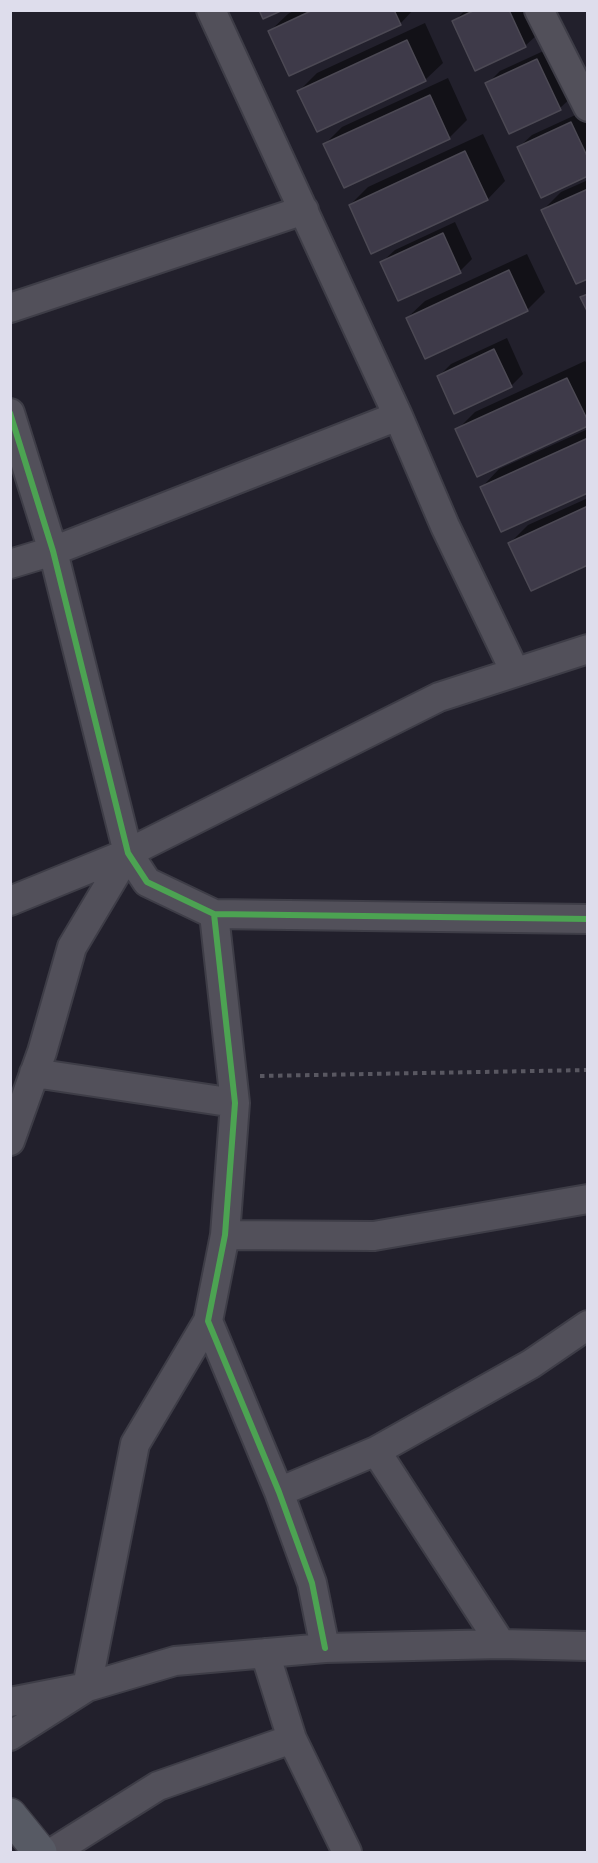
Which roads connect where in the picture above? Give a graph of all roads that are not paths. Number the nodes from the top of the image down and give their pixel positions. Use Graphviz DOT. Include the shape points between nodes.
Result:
graph roads {
  1 [pos="211,10"];
  2 [pos="539,10"];
  3 [pos="588,107"];
  4 [pos="304,210"];
  5 [pos="10,308"];
  6 [pos="10,413"];
  7 [pos="398,416"];
  8 [pos="53,551"];
  9 [pos="10,564"];
  10 [pos="587,649"];
  11 [pos="515,672"];
  12 [pos="128,853"];
  13 [pos="10,901"];
  14 [pos="214,914"];
  15 [pos="588,920"];
  16 [pos="34,1073"];
  17 [pos="233,1090"];
  18 [pos="10,1141"];
  19 [pos="588,1199"];
  20 [pos="225,1235"];
  21 [pos="208,1321"];
  22 [pos="588,1324"];
  23 [pos="376,1451"];
  24 [pos="279,1492"];
  25 [pos="501,1644"];
  26 [pos="588,1646"];
  27 [pos="325,1648"];
  28 [pos="264,1653"];
  29 [pos="87,1687"];
  30 [pos="10,1702"];
  31 [pos="10,1736"];
  32 [pos="292,1739"];
  33 [pos="10,1815"];
  34 [pos="40,1852"];
  35 [pos="53,1852"];
  36 [pos="347,1852"];
  1 -- 4 [label="street"];
  2 -- 3 [label="street"];
  4 -- 5 [label="street"];
  4 -- 7 [label="street"];
  6 -- 8 [label="street"];
  7 -- 8 [label="street"];
  7 -- 11 [label="street"];
  8 -- 9 [label="street"];
  8 -- 12 [label="street"];
  10 -- 11 [label="street"];
  11 -- 12 [label="street" via="439,697"];
  12 -- 13 [label="street"];
  12 -- 14 [label="street" via="147,882"];
  12 -- 16 [label="street" via="72,947"];
  14 -- 15 [label="street"];
  14 -- 17 [label="street"];
  16 -- 17 [label="street"];
  16 -- 18 [label="street"];
  17 -- 20 [label="street"];
  19 -- 20 [label="street" via="374,1236"];
  20 -- 21 [label="street"];
  21 -- 24 [label="street"];
  21 -- 29 [label="street" via="135,1444"];
  22 -- 23 [label="street" via="531,1364"];
  23 -- 24 [label="street"];
  23 -- 25 [label="street"];
  24 -- 27 [label="street" via="312,1583"];
  25 -- 26 [label="street"];
  25 -- 27 [label="street"];
  27 -- 28 [label="street"];
  28 -- 29 [label="street" via="175,1661"];
  28 -- 32 [label="street"];
  29 -- 30 [label="street"];
  29 -- 31 [label="street"];
  32 -- 35 [label="street" via="158,1786"];
  32 -- 36 [label="street"];
  33 -- 34 [label="main road"];
}
